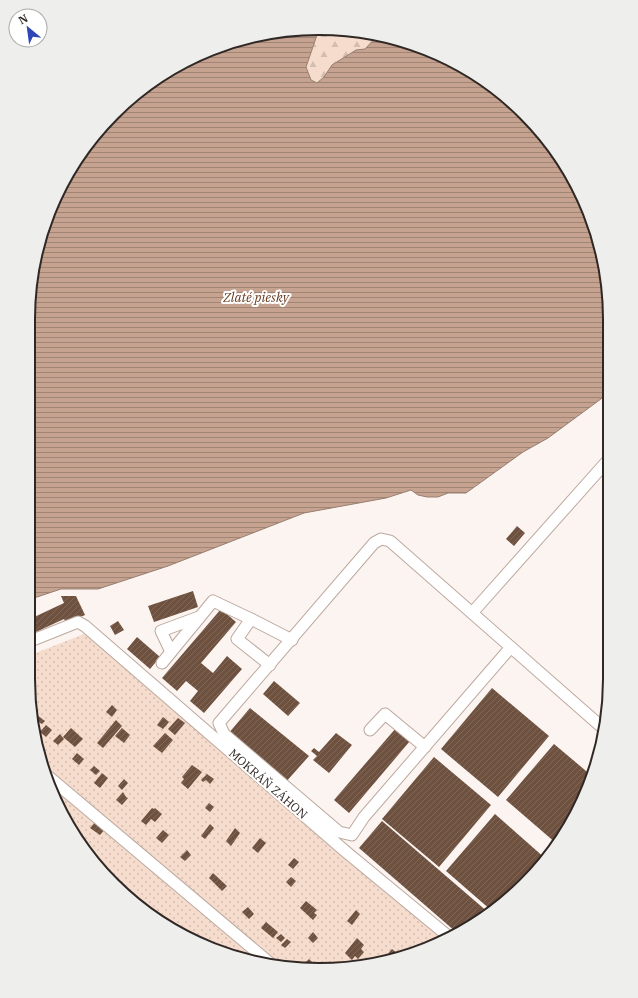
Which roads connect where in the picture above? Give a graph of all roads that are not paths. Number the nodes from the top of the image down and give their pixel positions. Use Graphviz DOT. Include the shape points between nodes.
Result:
graph roads {
  1 [pos="603,466"];
  2 [pos="472,613"];
  3 [pos="200,617"];
  4 [pos="251,619"];
  5 [pos="35,639"];
  6 [pos="292,640"];
  7 [pos="510,647"];
  8 [pos="170,652"];
  9 [pos="162,663"];
  10 [pos="270,665"];
  11 [pos="599,725"];
  12 [pos="370,730"];
  13 [pos="425,747"];
  14 [pos="55,782"];
  15 [pos="445,934"];
  16 [pos="264,958"];
  1 -- 2 [label="street"];
  2 -- 6 [label="street" via="390,541 382,539 374,543"];
  2 -- 7 [label="street"];
  3 -- 4 [label="street" via="213,601"];
  3 -- 8 [label="street"];
  3 -- 8 [label="street" via="161,631"];
  4 -- 6 [label="street"];
  4 -- 10 [label="street" via="238,639"];
  5 -- 15 [label="street, MOKRÁŇ ZÁHON" via="78,622"];
  6 -- 10 [label="street"];
  7 -- 11 [label="street"];
  7 -- 13 [label="street"];
  8 -- 9 [label="street"];
  10 -- 13 [label="street" via="219,723 224,734 339,832 352,835"];
  12 -- 13 [label="street" via="385,714"];
  14 -- 16 [label="street"];
}
